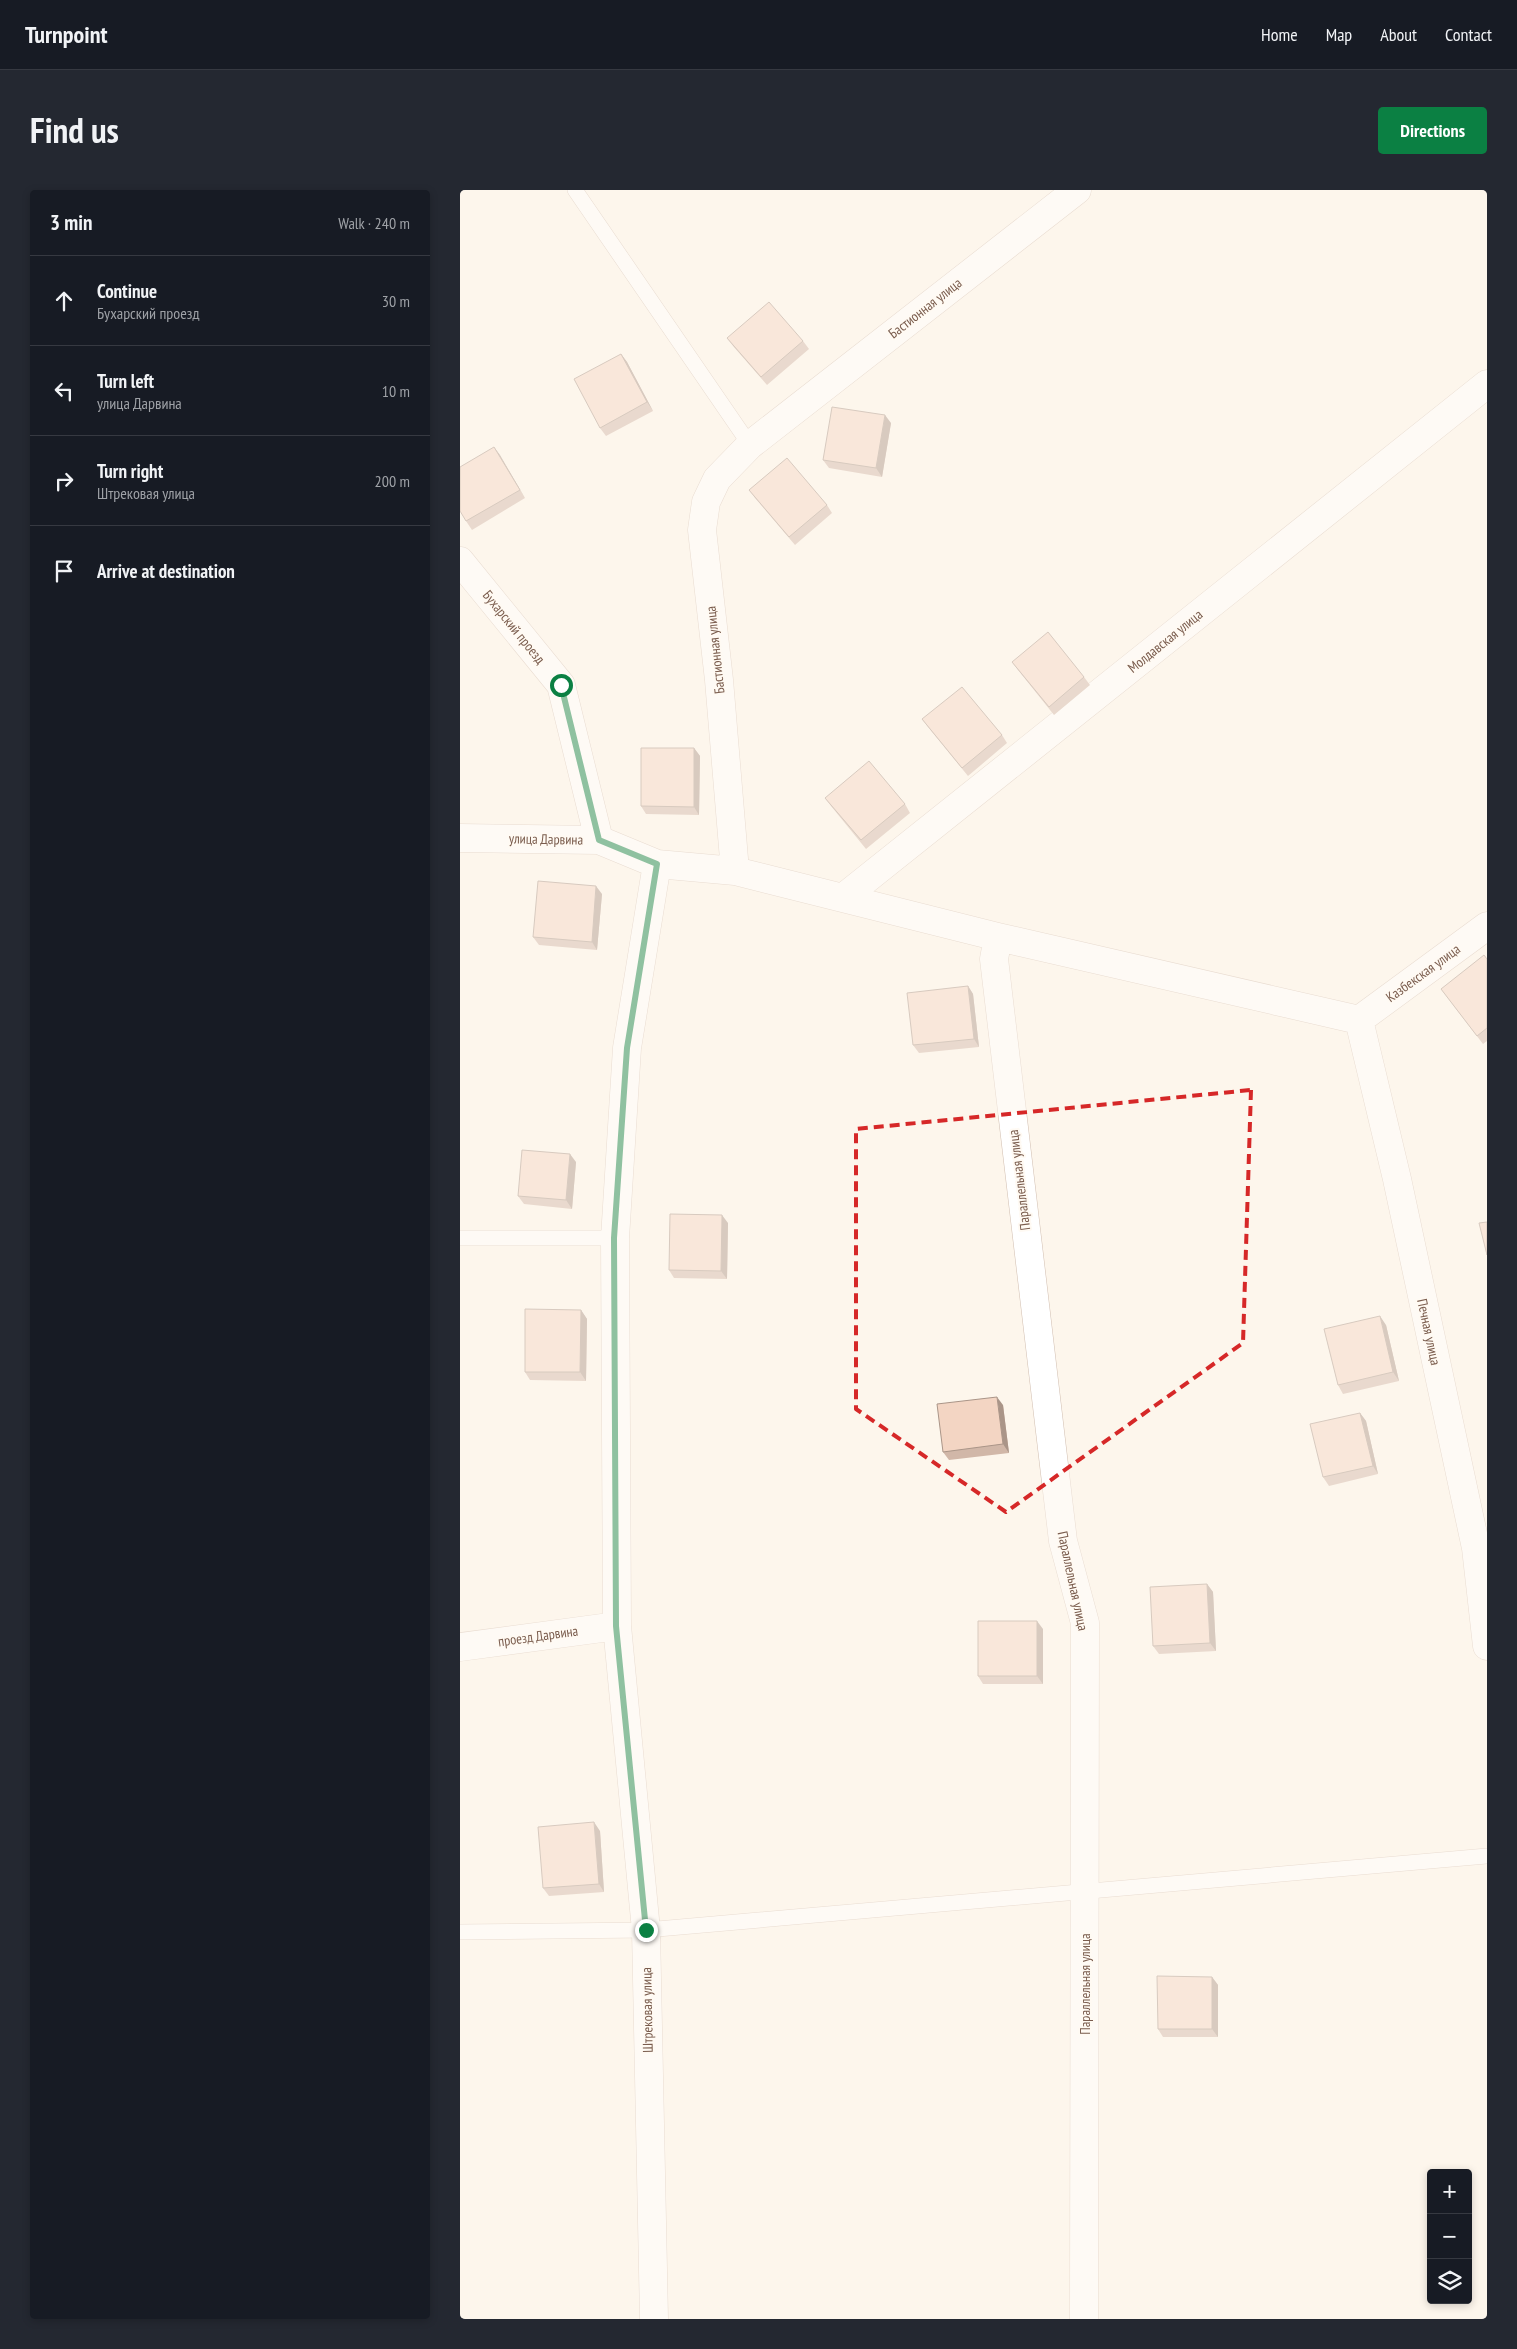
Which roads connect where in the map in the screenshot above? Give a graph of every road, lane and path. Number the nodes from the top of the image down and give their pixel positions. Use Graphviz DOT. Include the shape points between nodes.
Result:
graph roads {
  1 [pos="575,190"];
  2 [pos="1077,190"];
  3 [pos="1487,384"];
  4 [pos="750,445"];
  5 [pos="460,561"];
  6 [pos="460,838"];
  7 [pos="599,840"];
  8 [pos="657,864"];
  9 [pos="735,871"];
  10 [pos="844,897"];
  11 [pos="1487,926"];
  12 [pos="998,937"];
  13 [pos="1359,1020"];
  14 [pos="460,1238"];
  15 [pos="614,1238"];
  16 [pos="616,1626"];
  17 [pos="1487,1646"];
  18 [pos="460,1647"];
  19 [pos="1487,1856"];
  20 [pos="1085,1890"];
  21 [pos="646,1930"];
  22 [pos="460,1932"];
  23 [pos="654,2319"];
  24 [pos="1084,2319"];
  1 -- 4 [label="lane"];
  2 -- 4 [label="street, Бастионная улица"];
  3 -- 10 [label="street, Молдавская улица"];
  4 -- 9 [label="street, Бастионная улица" via="717,479 706,502 702,530"];
  5 -- 7 [label="street, Бухарский проезд" via="561,685"];
  6 -- 7 [label="street, улица Дарвина"];
  7 -- 8 [label="street, улица Дарвина"];
  8 -- 9 [label="street, улица Дарвина"];
  8 -- 15 [label="street, Штрековая улица" via="627,1048"];
  9 -- 10 [label="street, улица Дарвина"];
  10 -- 12 [label="street, улица Дарвина"];
  11 -- 13 [label="street, Казбекская улица"];
  12 -- 13 [label="street, улица Дарвина"];
  12 -- 20 [label="street, Параллельная улица" via="994,960 1058,1502 1063,1541 1085,1623"];
  13 -- 17 [label="street, Печная улица" via="1397,1179 1476,1548"];
  14 -- 15 [label="lane"];
  15 -- 16 [label="street, Штрековая улица"];
  16 -- 18 [label="street, проезд Дарвина"];
  16 -- 21 [label="street, Штрековая улица"];
  19 -- 20 [label="lane"];
  20 -- 21 [label="lane"];
  20 -- 24 [label="street, Параллельная улица"];
  21 -- 22 [label="lane"];
  21 -- 23 [label="street, Штрековая улица"];
}
